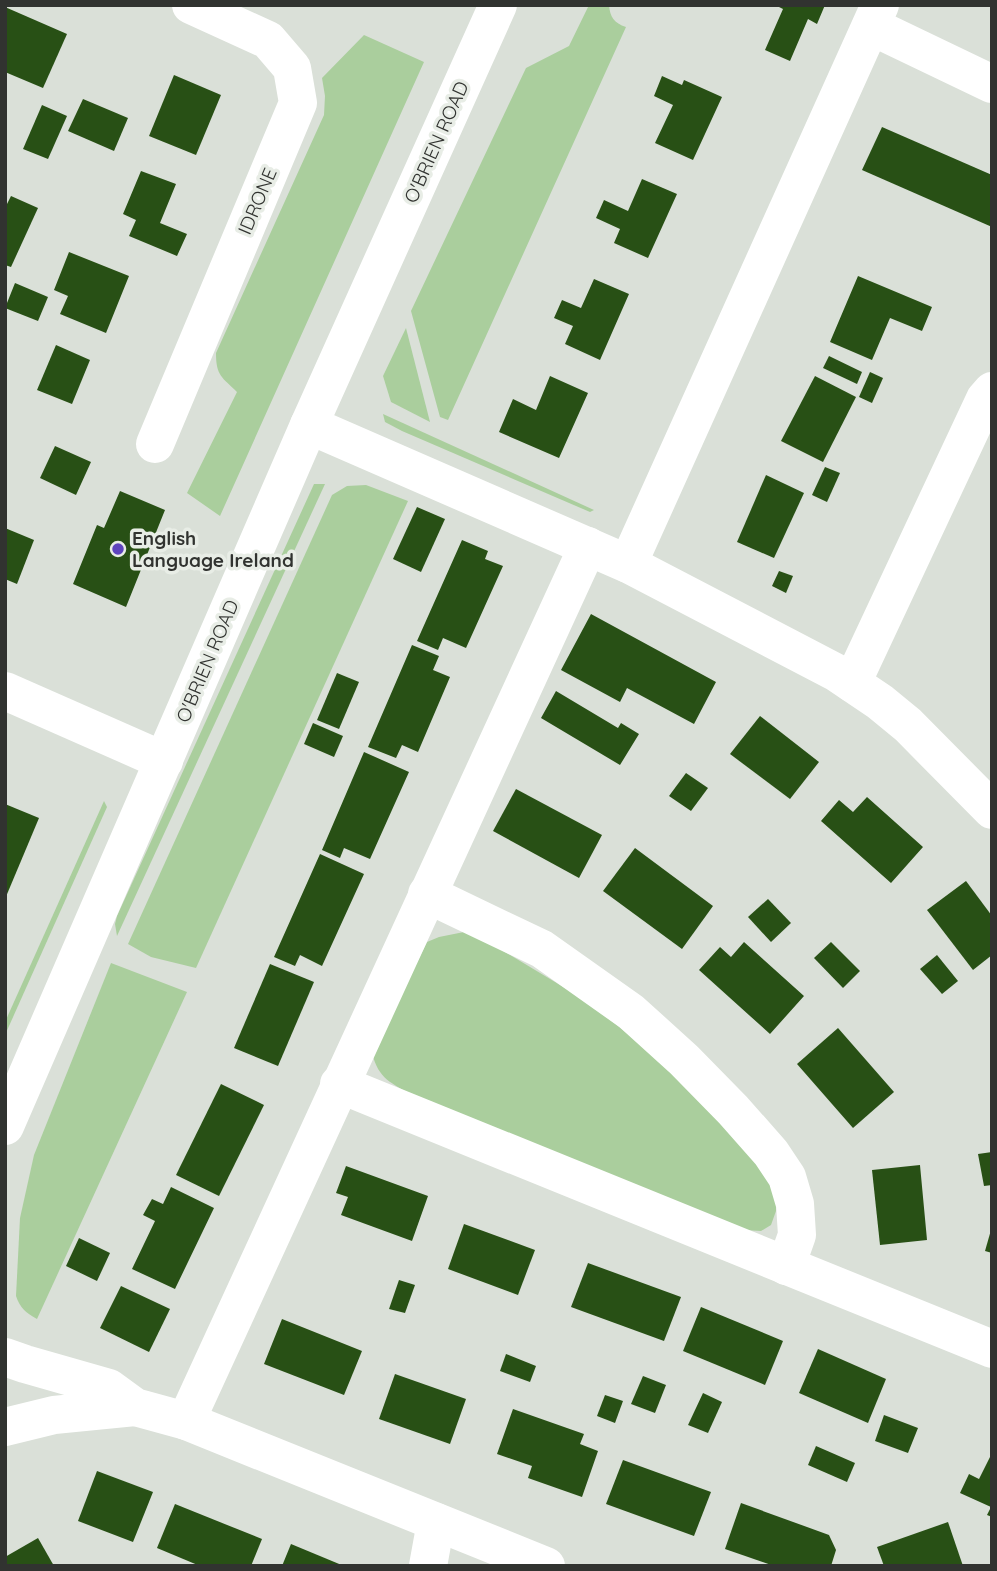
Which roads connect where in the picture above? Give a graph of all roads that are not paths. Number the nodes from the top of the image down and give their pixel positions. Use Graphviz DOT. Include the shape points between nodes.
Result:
graph roads {
  1 [pos="191,5"];
  2 [pos="498,5"];
  3 [pos="875,15"];
  4 [pos="992,84"];
  5 [pos="992,391"];
  6 [pos="309,425"];
  7 [pos="155,444"];
  8 [pos="587,545"];
  9 [pos="628,564"];
  10 [pos="852,683"];
  11 [pos="5,691"];
  12 [pos="164,761"];
  13 [pos="992,810"];
  14 [pos="427,894"];
  15 [pos="340,1084"];
  16 [pos="5,1126"];
  17 [pos="786,1266"];
  18 [pos="992,1349"];
  19 [pos="5,1357"];
  20 [pos="135,1407"];
  21 [pos="186,1421"];
  22 [pos="5,1427"];
  23 [pos="436,1522"];
  24 [pos="428,1566"];
  25 [pos="546,1566"];
  1 -- 7 [label="street, IDRONE" via="268,40 292,68 298,103"];
  2 -- 6 [label="street, O'BRIEN ROAD"];
  3 -- 4 [label="street"];
  3 -- 9 [label="street"];
  5 -- 10 [label="street"];
  6 -- 8 [label="street"];
  6 -- 12 [label="street, O'BRIEN ROAD"];
  8 -- 9 [label="street"];
  8 -- 14 [label="street"];
  9 -- 10 [label="street"];
  10 -- 13 [label="street" via="908,725"];
  11 -- 12 [label="street"];
  12 -- 16 [label="street, O'BRIEN ROAD"];
  14 -- 15 [label="street"];
  14 -- 17 [label="street" via="542,949 631,1012 733,1110 787,1177 797,1234"];
  15 -- 17 [label="street"];
  15 -- 21 [label="street"];
  17 -- 18 [label="street"];
  19 -- 20 [label="street" via="109,1388"];
  20 -- 21 [label="street"];
  20 -- 22 [label="street" via="54,1415"];
  21 -- 23 [label="street"];
  23 -- 24 [label="street"];
  23 -- 25 [label="street"];
}
